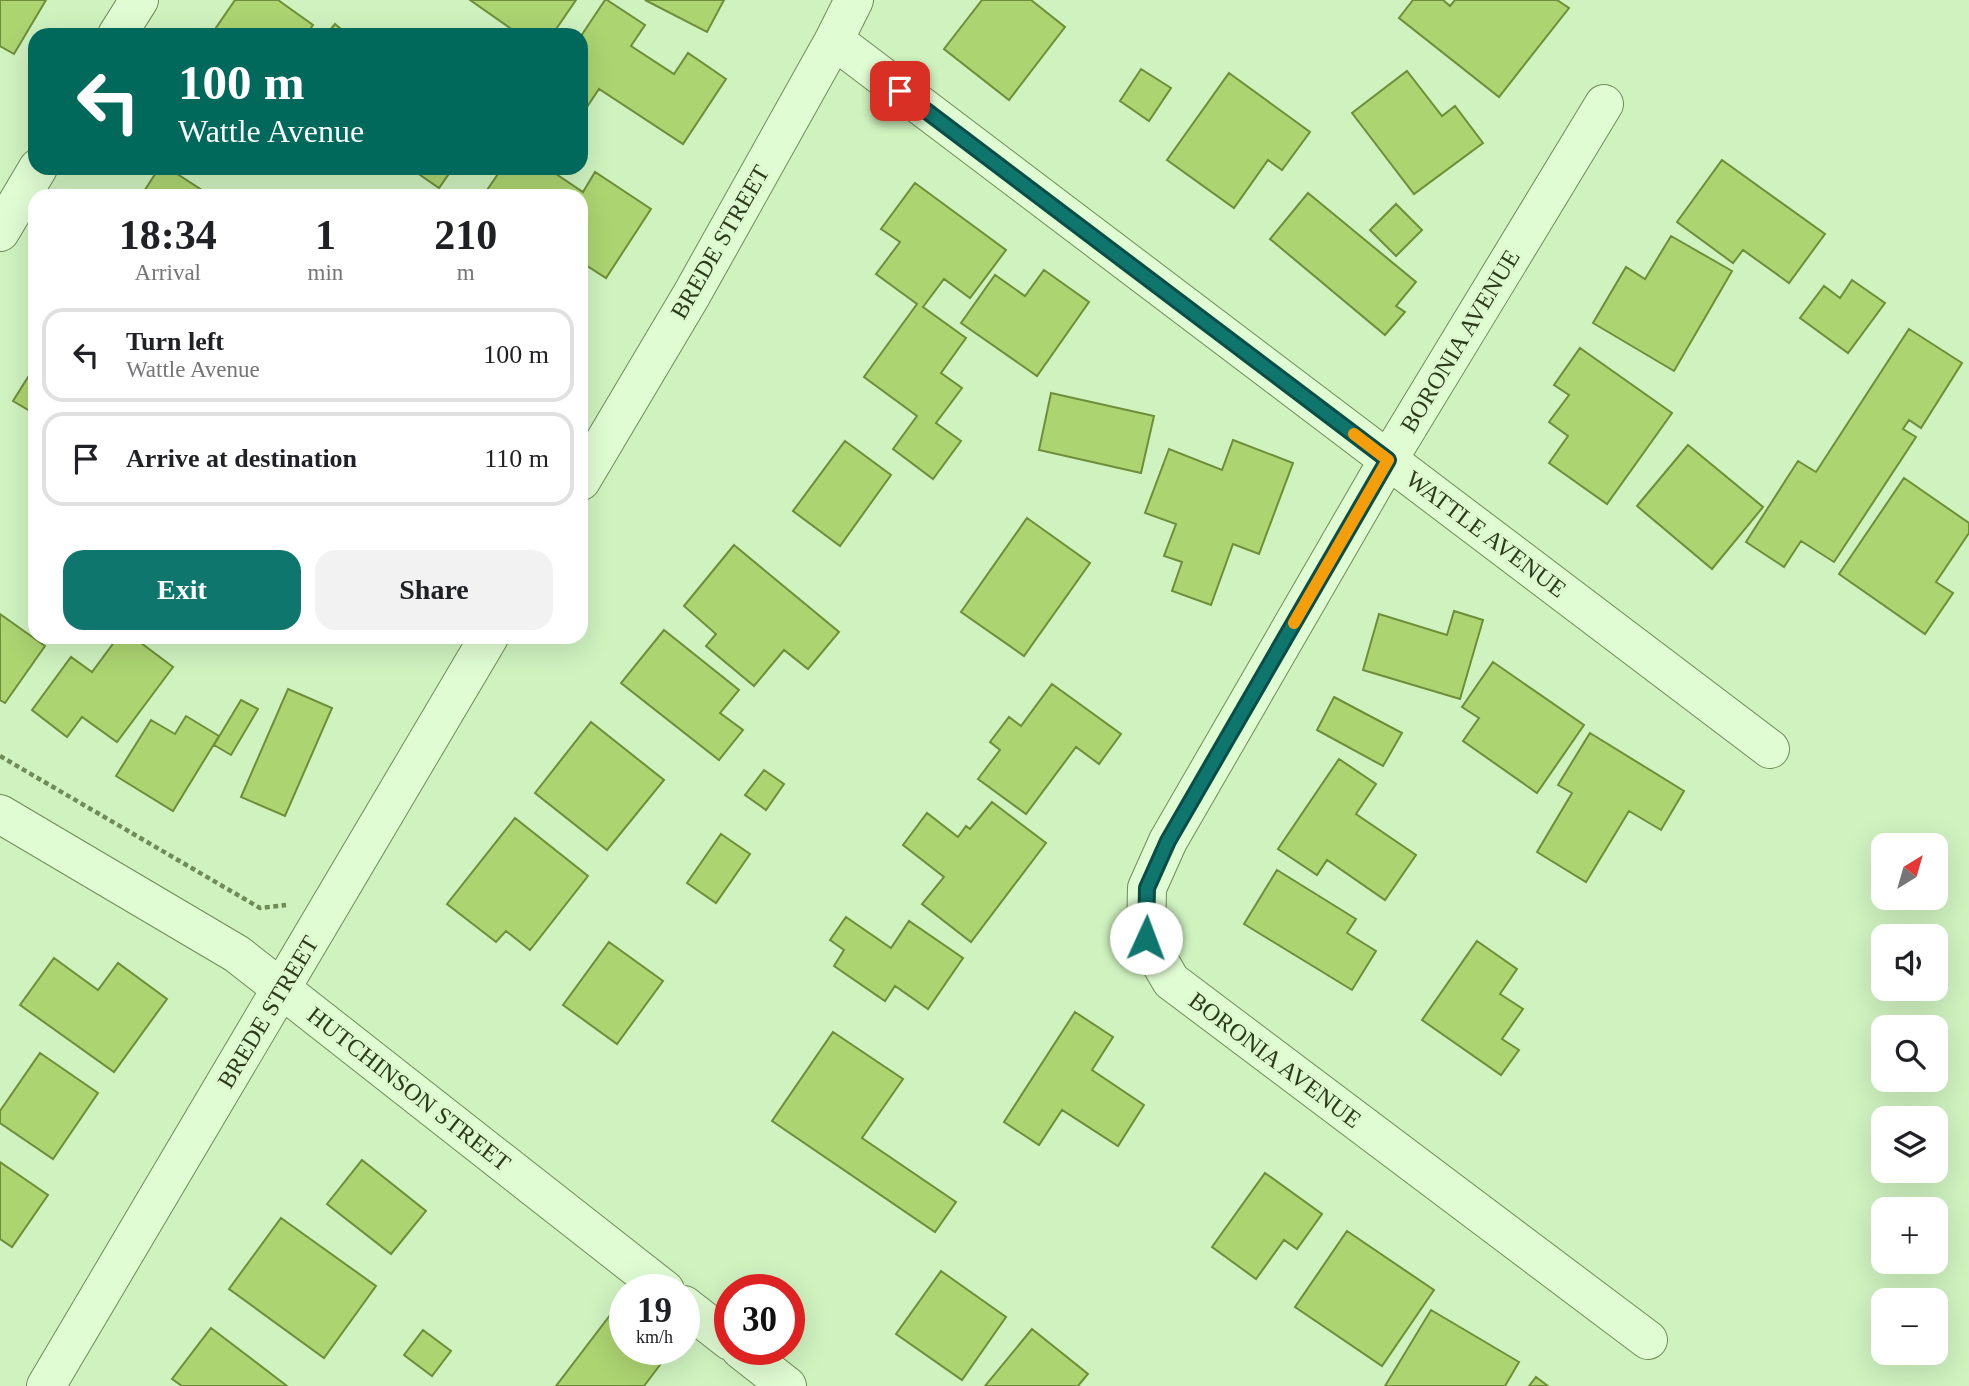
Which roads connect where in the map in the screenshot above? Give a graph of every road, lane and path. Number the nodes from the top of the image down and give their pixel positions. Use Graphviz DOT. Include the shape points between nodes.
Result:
graph roads {
  1 [pos="139,0"];
  2 [pos="854,0"];
  3 [pos="121,28"];
  4 [pos="834,40"];
  5 [pos="1604,104"];
  6 [pos="34,175"];
  7 [pos="0,232"];
  8 [pos="1388,460"];
  9 [pos="588,469"];
  10 [pos="485,644"];
  11 [pos="1770,749"];
  12 [pos="0,755"];
  13 [pos="0,814"];
  14 [pos="296,904"];
  15 [pos="282,988"];
  16 [pos="645,1274"];
  17 [pos="700,1318"];
  18 [pos="714,1328"];
  19 [pos="1648,1340"];
  20 [pos="760,1365"];
  21 [pos="46,1386"];
  22 [pos="787,1386"];
  1 -- 3 [label="street"];
  2 -- 4 [label="street, BREDE STREET"];
  4 -- 8 [label="street, WATTLE AVENUE"];
  4 -- 9 [label="street, BREDE STREET"];
  5 -- 8 [label="street, BORONIA AVENUE"];
  6 -- 7 [label="street"];
  8 -- 11 [label="street, WATTLE AVENUE"];
  8 -- 19 [label="street, BORONIA AVENUE" via="1168,841 1147,888 1146,938 1171,981"];
  10 -- 15 [label="street, BREDE STREET"];
  12 -- 14 [label="path" via="260,908"];
  13 -- 15 [label="street, HUTCHINSON STREET" via="237,954"];
  15 -- 16 [label="street, HUTCHINSON STREET"];
  15 -- 21 [label="street, BREDE STREET"];
  17 -- 18 [label="street"];
  20 -- 22 [label="street"];
}
